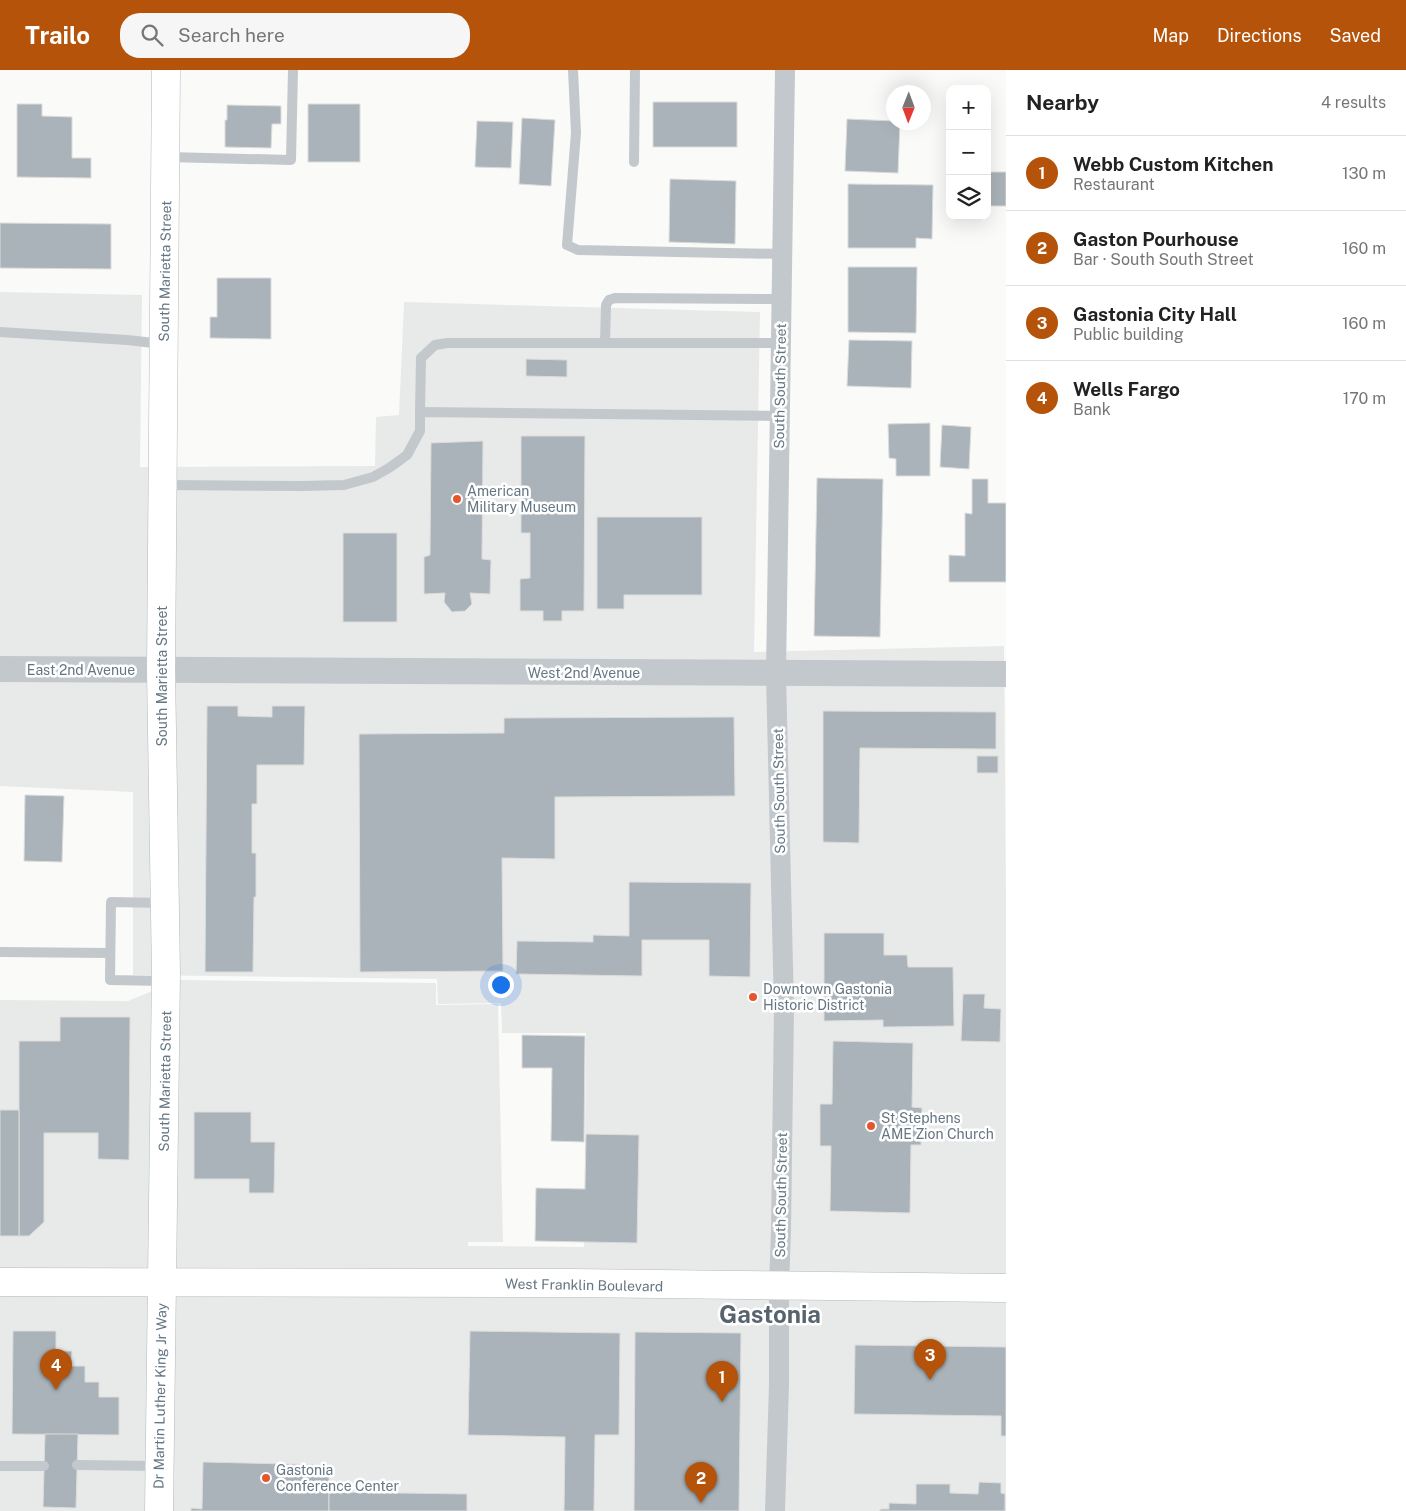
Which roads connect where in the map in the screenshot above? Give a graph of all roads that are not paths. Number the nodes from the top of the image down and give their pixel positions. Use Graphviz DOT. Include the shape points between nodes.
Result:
graph roads {
  1 [pos="166,70"];
  2 [pos="293,70"];
  3 [pos="573,70"];
  4 [pos="635,70"];
  5 [pos="785,70"];
  6 [pos="166,157"];
  7 [pos="634,162"];
  8 [pos="783,254"];
  9 [pos="782,299"];
  10 [pos="0,332"];
  11 [pos="606,343"];
  12 [pos="781,343"];
  13 [pos="164,344"];
  14 [pos="420,412"];
  15 [pos="780,416"];
  16 [pos="163,485"];
  17 [pos="0,669"];
  18 [pos="161,670"];
  19 [pos="776,674"];
  20 [pos="1006,674"];
  21 [pos="165,903"];
  22 [pos="0,952"];
  23 [pos="110,953"];
  24 [pos="166,981"];
  25 [pos="0,1282"];
  26 [pos="162,1282"];
  27 [pos="779,1286"];
  28 [pos="1006,1288"];
  29 [pos="77,1465"];
  30 [pos="0,1466"];
  31 [pos="44,1466"];
  32 [pos="159,1466"];
  33 [pos="159,1511"];
  34 [pos="775,1511"];
  1 -- 6 [label="main road, South Marietta Street"];
  2 -- 6 [label="lane" via="291,160"];
  3 -- 8 [label="lane" via="576,133 567,245 578,250"];
  4 -- 7 [label="lane"];
  5 -- 8 [label="street, South South Street"];
  6 -- 13 [label="main road, South Marietta Street"];
  8 -- 9 [label="street, South South Street"];
  9 -- 11 [label="lane" via="615,298 608,300 606,305"];
  9 -- 12 [label="street, South South Street"];
  10 -- 13 [label="lane"];
  11 -- 12 [label="lane"];
  11 -- 14 [label="lane" via="435,345 421,358"];
  12 -- 15 [label="street, South South Street"];
  13 -- 16 [label="main road, South Marietta Street"];
  14 -- 15 [label="lane"];
  14 -- 16 [label="lane" via="420,431 407,455 373,477 344,485"];
  15 -- 19 [label="street, South South Street"];
  16 -- 18 [label="main road, South Marietta Street"];
  17 -- 18 [label="street, East 2nd Avenue"];
  18 -- 19 [label="street, West 2nd Avenue"];
  18 -- 21 [label="main road, South Marietta Street"];
  19 -- 20 [label="street, West 2nd Avenue"];
  19 -- 27 [label="street, South South Street" via="784,1008"];
  21 -- 23 [label="lane" via="111,902"];
  21 -- 24 [label="main road, South Marietta Street"];
  22 -- 23 [label="lane"];
  23 -- 24 [label="lane" via="110,980"];
  24 -- 26 [label="main road, South Marietta Street"];
  25 -- 26 [label="main road, West Franklin Boulevard"];
  26 -- 27 [label="main road, West Franklin Boulevard"];
  26 -- 32 [label="main road, Dr Martin Luther King Jr Way"];
  27 -- 28 [label="main road, West Franklin Boulevard"];
  27 -- 34 [label="street, South South Street"];
  29 -- 32 [label="lane"];
  30 -- 31 [label="lane"];
  32 -- 33 [label="main road, Dr Martin Luther King Jr Way"];
}
